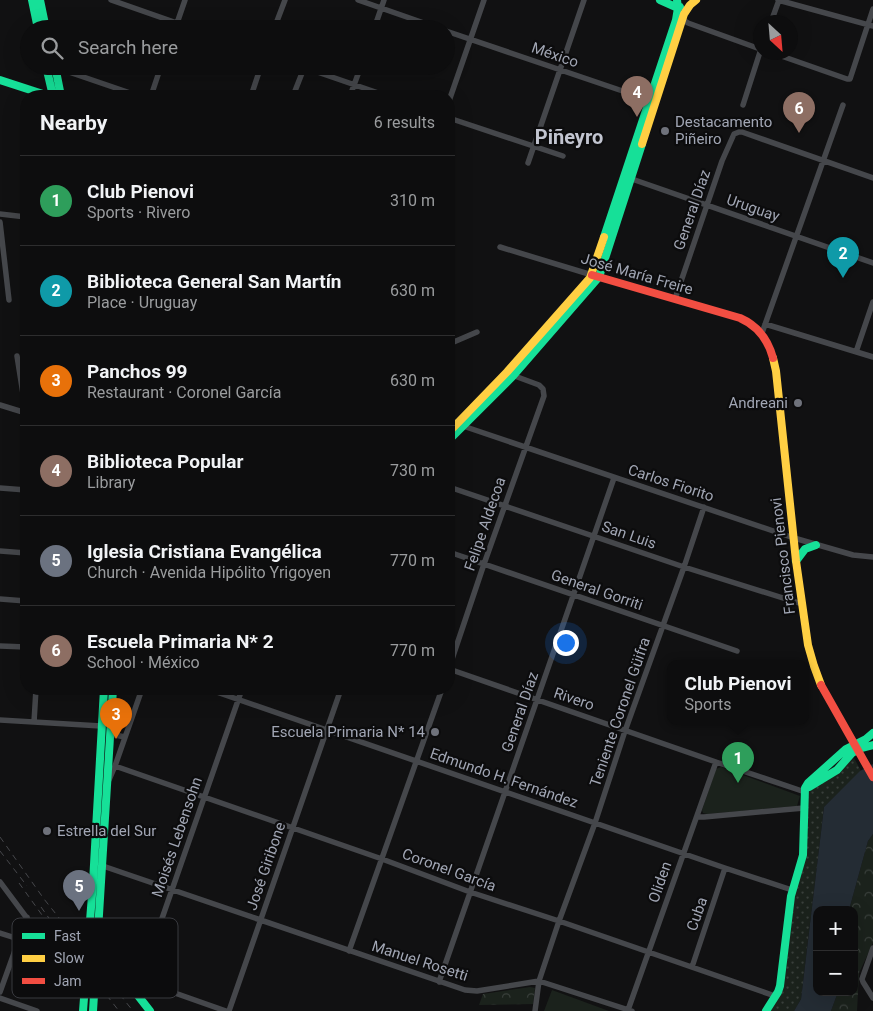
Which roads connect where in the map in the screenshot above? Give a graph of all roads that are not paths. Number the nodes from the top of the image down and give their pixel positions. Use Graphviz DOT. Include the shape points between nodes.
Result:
graph roads {
  1 [pos="32,0"];
  2 [pos="40,0"];
  3 [pos="111,0"];
  4 [pos="184,0"];
  5 [pos="285,0"];
  6 [pos="358,0"];
  7 [pos="384,0"];
  8 [pos="484,0"];
  9 [pos="584,0"];
  10 [pos="660,0"];
  11 [pos="696,0"];
  12 [pos="779,0"];
  13 [pos="678,4"];
  14 [pos="687,6"];
  15 [pos="382,8"];
  16 [pos="873,9"];
  17 [pos="774,15"];
  18 [pos="682,18"];
  19 [pos="36,20"];
  20 [pos="44,20"];
  21 [pos="161,20"];
  22 [pos="178,20"];
  23 [pos="277,20"];
  24 [pos="377,20"];
  25 [pos="416,20"];
  26 [pos="871,25"];
  27 [pos="455,33"];
  28 [pos="471,39"];
  29 [pos="753,47"];
  30 [pos="757,60"];
  31 [pos="793,60"];
  32 [pos="560,70"];
  33 [pos="49,75"];
  34 [pos="55,75"];
  35 [pos="80,75"];
  36 [pos="158,75"];
  37 [pos="258,75"];
  38 [pos="300,75"];
  39 [pos="325,75"];
  40 [pos="358,75"];
  41 [pos="0,80"];
  42 [pos="354,85"];
  43 [pos="31,90"];
  44 [pos="54,90"];
  45 [pos="56,90"];
  46 [pos="123,90"];
  47 [pos="153,90"];
  48 [pos="253,90"];
  49 [pos="296,90"];
  50 [pos="352,90"];
  51 [pos="369,90"];
  52 [pos="453,90"];
  53 [pos="653,102"];
  54 [pos="742,105"];
  55 [pos="843,105"];
  56 [pos="455,120"];
  57 [pos="533,146"];
  58 [pos="563,156"];
  59 [pos="823,160"];
  60 [pos="528,163"];
  61 [pos="628,178"];
  62 [pos="873,178"];
  63 [pos="706,206"];
  64 [pos="0,214"];
  65 [pos="20,216"];
  66 [pos="0,222"];
  67 [pos="796,236"];
  68 [pos="500,247"];
  69 [pos="873,263"];
  70 [pos="595,276"];
  71 [pos="675,299"];
  72 [pos="9,300"];
  73 [pos="873,302"];
  74 [pos="766,324"];
  75 [pos="477,332"];
  76 [pos="762,333"];
  77 [pos="455,341"];
  78 [pos="856,352"];
  79 [pos="17,356"];
  80 [pos="873,357"];
  81 [pos="510,374"];
  82 [pos="20,375"];
  83 [pos="0,405"];
  84 [pos="20,411"];
  85 [pos="455,422"];
  86 [pos="460,425"];
  87 [pos="455,428"];
  88 [pos="455,432"];
  89 [pos="525,447"];
  90 [pos="614,478"];
  91 [pos="0,488"];
  92 [pos="455,489"];
  93 [pos="20,490"];
  94 [pos="505,506"];
  95 [pos="704,507"];
  96 [pos="594,536"];
  97 [pos="794,538"];
  98 [pos="816,545"];
  99 [pos="0,551"];
  100 [pos="20,553"];
  101 [pos="455,554"];
  102 [pos="873,558"];
  103 [pos="796,561"];
  104 [pos="484,564"];
  105 [pos="684,566"];
  106 [pos="574,594"];
  107 [pos="0,599"];
  108 [pos="20,601"];
  109 [pos="802,604"];
  110 [pos="663,626"];
  111 [pos="0,646"];
  112 [pos="20,647"];
  113 [pos="737,650"];
  114 [pos="455,651"];
  115 [pos="455,671"];
  116 [pos="36,695"];
  117 [pos="104,695"];
  118 [pos="113,695"];
  119 [pos="140,695"];
  120 [pos="226,695"];
  121 [pos="240,695"];
  122 [pos="339,695"];
  123 [pos="440,695"];
  124 [pos="238,699"];
  125 [pos="537,700"];
  126 [pos="0,720"];
  127 [pos="34,722"];
  128 [pos="101,726"];
  129 [pos="327,730"];
  130 [pos="625,730"];
  131 [pos="873,733"];
  132 [pos="110,734"];
  133 [pos="126,737"];
  134 [pos="873,745"];
  135 [pos="856,747"];
  136 [pos="416,761"];
  137 [pos="716,762"];
  138 [pos="830,764"];
  139 [pos="115,766"];
  140 [pos="835,772"];
  141 [pos="873,777"];
  142 [pos="107,784"];
  143 [pos="505,792"];
  144 [pos="805,792"];
  145 [pos="204,797"];
  146 [pos="804,808"];
  147 [pos="696,817"];
  148 [pos="595,823"];
  149 [pos="293,828"];
  150 [pos="683,854"];
  151 [pos="382,859"];
  152 [pos="98,865"];
  153 [pos="725,868"];
  154 [pos="0,882"];
  155 [pos="172,889"];
  156 [pos="792,890"];
  157 [pos="470,892"];
  158 [pos="26,917"];
  159 [pos="91,918"];
  160 [pos="97,918"];
  161 [pos="162,918"];
  162 [pos="260,920"];
  163 [pos="559,921"];
  164 [pos="0,933"];
  165 [pos="12,937"];
  166 [pos="873,948"];
  167 [pos="349,951"];
  168 [pos="649,952"];
  169 [pos="12,959"];
  170 [pos="692,967"];
  171 [pos="539,981"];
  172 [pos="439,982"];
  173 [pos="0,992"];
  174 [pos="178,994"];
  175 [pos="775,996"];
  176 [pos="0,998"];
  177 [pos="84,998"];
  178 [pos="94,998"];
  179 [pos="140,998"];
  180 [pos="873,998"];
  181 [pos="630,1010"];
  182 [pos="37,1011"];
  183 [pos="83,1011"];
  184 [pos="93,1011"];
  185 [pos="150,1011"];
  186 [pos="227,1011"];
  187 [pos="535,1011"];
  188 [pos="766,1011"];
  1 -- 19 [label="main road"];
  2 -- 20 [label="main road"];
  3 -- 21 [label="street"];
  4 -- 22 [label="street"];
  5 -- 23 [label="street"];
  6 -- 15 [label="street"];
  7 -- 15 [label="street"];
  8 -- 28 [label="street"];
  9 -- 32 [label="street"];
  10 -- 13 [label="main road"];
  11 -- 14 [label="main road"];
  12 -- 17 [label="street"];
  12 -- 26 [label="street"];
  13 -- 14 [label="main road"];
  13 -- 18 [label="street"];
  13 -- 53 [label="main road"];
  14 -- 18 [label="main road"];
  15 -- 24 [label="street"];
  15 -- 25 [label="street"];
  16 -- 26 [label="street"];
  18 -- 29 [label="street" via="688,24"];
  18 -- 53 [label="main road"];
  26 -- 31 [label="street" via="850,79"];
  27 -- 28 [label="street, México"];
  28 -- 32 [label="street, México"];
  28 -- 52 [label="street"];
  30 -- 54 [label="street"];
  32 -- 53 [label="street, México"];
  32 -- 57 [label="street"];
  33 -- 44 [label="main road"];
  34 -- 45 [label="main road"];
  35 -- 46 [label="street"];
  36 -- 47 [label="street"];
  37 -- 48 [label="street"];
  38 -- 49 [label="street"];
  39 -- 42 [label="street"];
  40 -- 42 [label="street"];
  41 -- 43 [label="main road"];
  42 -- 50 [label="street"];
  42 -- 51 [label="street"];
  53 -- 61 [label="main road"];
  55 -- 59 [label="street"];
  56 -- 57 [label="street"];
  57 -- 58 [label="street"];
  57 -- 60 [label="street"];
  59 -- 62 [label="street"];
  59 -- 63 [label="street, General Díaz" via="736,132"];
  59 -- 67 [label="street"];
  61 -- 63 [label="street, Uruguay"];
  61 -- 70 [label="main road"];
  63 -- 67 [label="street, Uruguay"];
  63 -- 71 [label="street, General Díaz"];
  64 -- 65 [label="street"];
  66 -- 72 [label="street"];
  67 -- 69 [label="street, Uruguay"];
  67 -- 74 [label="street"];
  68 -- 70 [label="street, José María Freire"];
  70 -- 71 [label="main road, José María Freire"];
  70 -- 81 [label="main road" via="594,284"];
  71 -- 76 [label="main road, José María Freire" via="746,321"];
  73 -- 78 [label="street"];
  74 -- 76 [label="street"];
  74 -- 78 [label="street"];
  75 -- 77 [label="street"];
  76 -- 97 [label="main road, Francisco Pienovi" via="774,364"];
  78 -- 80 [label="street"];
  79 -- 82 [label="street"];
  81 -- 86 [label="main road"];
  81 -- 89 [label="street, Felipe Aldecoa" via="543,389 544,396"];
  83 -- 84 [label="street"];
  85 -- 86 [label="street"];
  86 -- 87 [label="main road"];
  86 -- 88 [label="main road"];
  86 -- 89 [label="street, Carlos Fiorito"];
  89 -- 90 [label="street, Carlos Fiorito"];
  89 -- 94 [label="street, Felipe Aldecoa"];
  90 -- 95 [label="street, Carlos Fiorito"];
  90 -- 96 [label="street, General Díaz"];
  91 -- 93 [label="street"];
  92 -- 94 [label="street, San Luis"];
  94 -- 96 [label="street, San Luis"];
  94 -- 104 [label="street, Felipe Aldecoa"];
  95 -- 97 [label="street, Carlos Fiorito"];
  95 -- 105 [label="street, Teniente Coronel Güifra"];
  96 -- 105 [label="street, San Luis"];
  96 -- 106 [label="street, General Díaz"];
  97 -- 98 [label="street, Carlos Fiorito"];
  97 -- 103 [label="main road, Francisco Pienovi"];
  98 -- 102 [label="street, Carlos Fiorito"];
  98 -- 103 [label="main road" via="805,550"];
  99 -- 100 [label="street"];
  101 -- 104 [label="street, General Gorriti"];
  103 -- 109 [label="main road, Francisco Pienovi"];
  104 -- 106 [label="street, General Gorriti"];
  104 -- 114 [label="street, Felipe Aldecoa"];
  105 -- 109 [label="street, San Luis"];
  105 -- 110 [label="street, Teniente Coronel Güifra"];
  106 -- 110 [label="street, General Gorriti"];
  106 -- 125 [label="street, General Díaz"];
  107 -- 108 [label="street"];
  109 -- 135 [label="main road, Francisco Pienovi" via="817,676"];
  110 -- 113 [label="street, General Gorriti"];
  110 -- 130 [label="street, Teniente Coronel Güifra"];
  111 -- 112 [label="street"];
  115 -- 125 [label="street, Rivero"];
  116 -- 127 [label="street"];
  117 -- 128 [label="main road"];
  118 -- 132 [label="main road"];
  119 -- 133 [label="street"];
  120 -- 124 [label="street, Edmundo H. Fernández"];
  121 -- 124 [label="street, Moisés Lebensohn"];
  122 -- 129 [label="street, José Giribone"];
  123 -- 136 [label="street"];
  124 -- 129 [label="street, Edmundo H. Fernández"];
  124 -- 145 [label="street, Moisés Lebensohn"];
  125 -- 130 [label="street, Rivero"];
  125 -- 143 [label="street, General Díaz"];
  126 -- 127 [label="street"];
  127 -- 128 [label="street"];
  128 -- 152 [label="main road"];
  129 -- 136 [label="street, Edmundo H. Fernández"];
  129 -- 149 [label="street, José Giribone"];
  130 -- 137 [label="street, Rivero"];
  130 -- 148 [label="street, Teniente Coronel Güifra"];
  131 -- 135 [label="main road"];
  132 -- 133 [label="street"];
  132 -- 142 [label="main road"];
  133 -- 139 [label="street"];
  134 -- 135 [label="main road"];
  135 -- 138 [label="main road" via="846,749"];
  135 -- 140 [label="main road"];
  135 -- 141 [label="main road, Francisco Pienovi"];
  136 -- 143 [label="street, Edmundo H. Fernández"];
  136 -- 151 [label="street"];
  137 -- 144 [label="street, Rivero"];
  137 -- 147 [label="street, Oliden"];
  138 -- 140 [label="main road" via="829,769"];
  138 -- 144 [label="main road" via="808,783"];
  139 -- 142 [label="street"];
  139 -- 145 [label="street, Coronel García"];
  140 -- 144 [label="main road"];
  142 -- 152 [label="main road"];
  143 -- 148 [label="street, Edmundo H. Fernández"];
  143 -- 157 [label="street, General Díaz"];
  144 -- 146 [label="main road"];
  145 -- 149 [label="street, Coronel García"];
  145 -- 155 [label="street, Moisés Lebensohn"];
  146 -- 147 [label="street"];
  146 -- 156 [label="main road" via="803,855"];
  147 -- 150 [label="street, Oliden"];
  148 -- 150 [label="street, Edmundo H. Fernández"];
  148 -- 163 [label="street, Teniente Coronel Güifra"];
  149 -- 151 [label="street, Coronel García"];
  149 -- 162 [label="street, José Giribone"];
  150 -- 153 [label="street, Edmundo H. Fernández"];
  150 -- 168 [label="street, Oliden"];
  151 -- 157 [label="street, Coronel García"];
  151 -- 167 [label="street"];
  152 -- 155 [label="street"];
  152 -- 159 [label="main road"];
  152 -- 160 [label="main road"];
  153 -- 156 [label="street, Edmundo H. Fernández"];
  153 -- 170 [label="street, Cuba"];
  154 -- 158 [label="street"];
  155 -- 161 [label="street, Moisés Lebensohn"];
  155 -- 162 [label="street, Manuel Rosetti"];
  156 -- 175 [label="main road" via="780,986"];
  157 -- 163 [label="street, Coronel García"];
  157 -- 172 [label="street, General Díaz"];
  162 -- 167 [label="street, Manuel Rosetti"];
  162 -- 186 [label="street, José Giribone"];
  163 -- 168 [label="street, Coronel García"];
  163 -- 171 [label="street, Teniente Coronel Güifra"];
  164 -- 165 [label="street"];
  166 -- 180 [label="street" via="862,979"];
  167 -- 172 [label="street, Manuel Rosetti"];
  168 -- 170 [label="street, Coronel García"];
  168 -- 181 [label="street, Oliden"];
  169 -- 173 [label="street"];
  170 -- 175 [label="street, Coronel García"];
  171 -- 172 [label="street, Manuel Rosetti" via="471,991"];
  171 -- 181 [label="street, Manuel Rosetti"];
  171 -- 187 [label="street, Teniente Coronel Güifra"];
  174 -- 186 [label="street"];
  175 -- 188 [label="main road"];
  176 -- 182 [label="street"];
  177 -- 183 [label="main road"];
  178 -- 184 [label="main road"];
  179 -- 185 [label="main road"];
}
